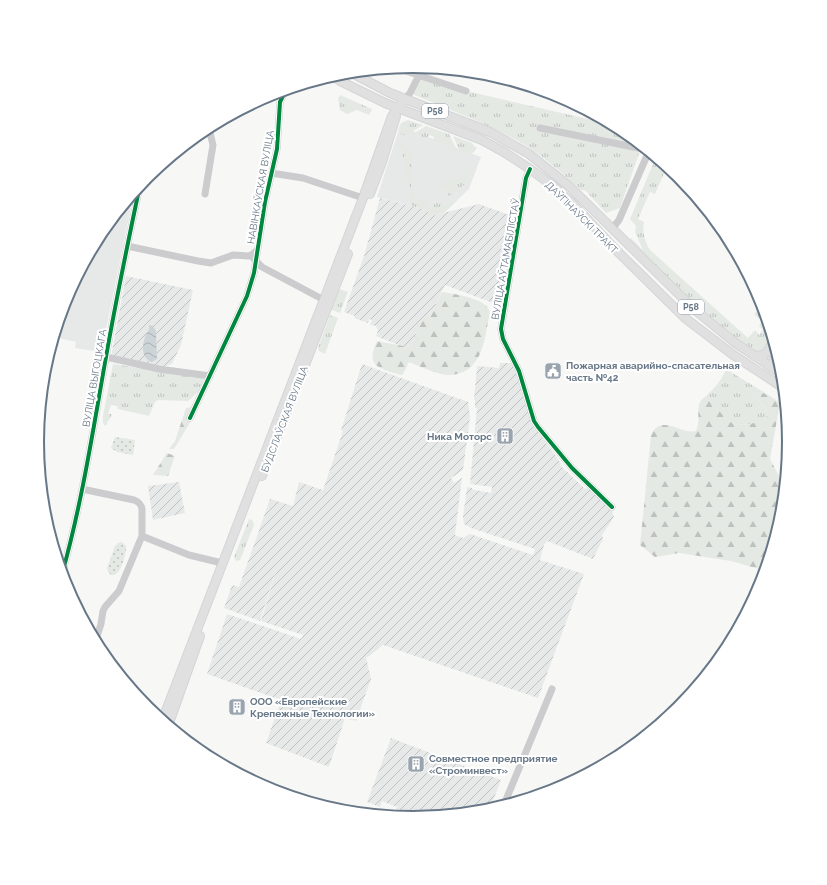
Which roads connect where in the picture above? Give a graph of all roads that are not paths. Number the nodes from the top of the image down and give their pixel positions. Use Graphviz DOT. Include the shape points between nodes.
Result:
graph roads {
  1 [pos="416,73"];
  2 [pos="419,74"];
  3 [pos="359,77"];
  4 [pos="339,80"];
  5 [pos="466,91"];
  6 [pos="282,97"];
  7 [pos="405,99"];
  8 [pos="396,110"];
  9 [pos="466,122"];
  10 [pos="540,128"];
  11 [pos="462,133"];
  12 [pos="210,134"];
  13 [pos="637,149"];
  14 [pos="647,156"];
  15 [pos="530,169"];
  16 [pos="271,173"];
  17 [pos="205,194"];
  18 [pos="137,197"];
  19 [pos="363,198"];
  20 [pos="612,229"];
  21 [pos="604,238"];
  22 [pos="127,246"];
  23 [pos="257,250"];
  24 [pos="249,256"];
  25 [pos="256,262"];
  26 [pos="262,267"];
  27 [pos="254,273"];
  28 [pos="324,300"];
  29 [pos="770,347"];
  30 [pos="754,356"];
  31 [pos="106,357"];
  32 [pos="776,371"];
  33 [pos="210,376"];
  34 [pos="778,385"];
  35 [pos="190,418"];
  36 [pos="82,488"];
  37 [pos="612,507"];
  38 [pos="142,536"];
  39 [pos="65,563"];
  40 [pos="222,563"];
  41 [pos="98,634"];
  42 [pos="552,689"];
  43 [pos="164,715"];
  44 [pos="170,720"];
  45 [pos="506,800"];
  1 -- 2 [label="street"];
  2 -- 5 [label="street"];
  2 -- 7 [label="street"];
  3 -- 7 [label="main road, ДАЎГІНАЎСКІ ТРАКТ / Р58"];
  4 -- 8 [label="main road, ДАЎГІНАЎСКІ ТРАКТ / Р58"];
  6 -- 16 [label="street, НАВІНКАЎСКАЯ ВУЛІЦА" via="279,135"];
  7 -- 8 [label="main road"];
  7 -- 9 [label="main road, ДАЎГІНАЎСКІ ТРАКТ / Р58"];
  8 -- 11 [label="main road, ДАЎГІНАЎСКІ ТРАКТ / Р58"];
  8 -- 19 [label="main road, БУДСЛАЎСКАЯ ВУЛІЦА"];
  8 -- 44 [label="main road, БУДСЛАЎСКАЯ ВУЛІЦА" via="397,118 378,174 228,561"];
  9 -- 11 [label="main road"];
  9 -- 20 [label="main road, ДАЎГІНАЎСКІ ТРАКТ / Р58" via="529,154 570,187"];
  10 -- 13 [label="street"];
  11 -- 15 [label="main road, ДАЎГІНАЎСКІ ТРАКТ / Р58" via="482,140"];
  12 -- 17 [label="street" via="213,145"];
  14 -- 20 [label="street" via="619,220"];
  15 -- 21 [label="main road, ДАЎГІНАЎСКІ ТРАКТ / Р58" via="565,197"];
  15 -- 37 [label="street, ВУЛІЦА АЎТАМАБІЛІСТАЎ" via="526,178 501,329 503,339 520,371 534,421 572,468"];
  16 -- 19 [label="street" via="303,178"];
  16 -- 23 [label="street, НАВІНКАЎСКАЯ ВУЛІЦА"];
  18 -- 22 [label="street, ВУЛІЦА ВЫГОЦКАГА"];
  19 -- 28 [label="main road, БУДСЛАЎСКАЯ ВУЛІЦА"];
  20 -- 21 [label="main road"];
  20 -- 30 [label="main road, ДАЎГІНАЎСКІ ТРАКТ / Р58" via="695,310"];
  21 -- 34 [label="main road, ДАЎГІНАЎСКІ ТРАКТ / Р58" via="685,318 732,354"];
  22 -- 24 [label="street" via="212,263 233,255"];
  22 -- 31 [label="street, ВУЛІЦА ВЫГОЦКАГА"];
  23 -- 24 [label="street"];
  23 -- 25 [label="street, НАВІНКАЎСКАЯ ВУЛІЦА"];
  24 -- 25 [label="street"];
  25 -- 26 [label="street"];
  25 -- 27 [label="street, НАВІНКАЎСКАЯ ВУЛІЦА"];
  26 -- 27 [label="street"];
  26 -- 28 [label="street"];
  27 -- 33 [label="street, НАВІНКАЎСКАЯ ВУЛІЦА" via="247,296"];
  28 -- 40 [label="main road, БУДСЛАЎСКАЯ ВУЛІЦА"];
  29 -- 30 [label="main road" via="764,355"];
  30 -- 32 [label="main road, ДАЎГІНАЎСКІ ТРАКТ / Р58"];
  31 -- 33 [label="street" via="159,369"];
  31 -- 36 [label="street, ВУЛІЦА ВЫГОЦКАГА"];
  33 -- 35 [label="street, НАВІНКАЎСКАЯ ВУЛІЦА"];
  36 -- 38 [label="street" via="138,502 141,505"];
  36 -- 39 [label="street, ВУЛІЦА ВЫГОЦКАГА"];
  38 -- 40 [label="street" via="189,555"];
  38 -- 41 [label="street" via="119,591 103,611"];
  40 -- 43 [label="main road, БУДСЛАЎСКАЯ ВУЛІЦА"];
  42 -- 45 [label="street"];
}
